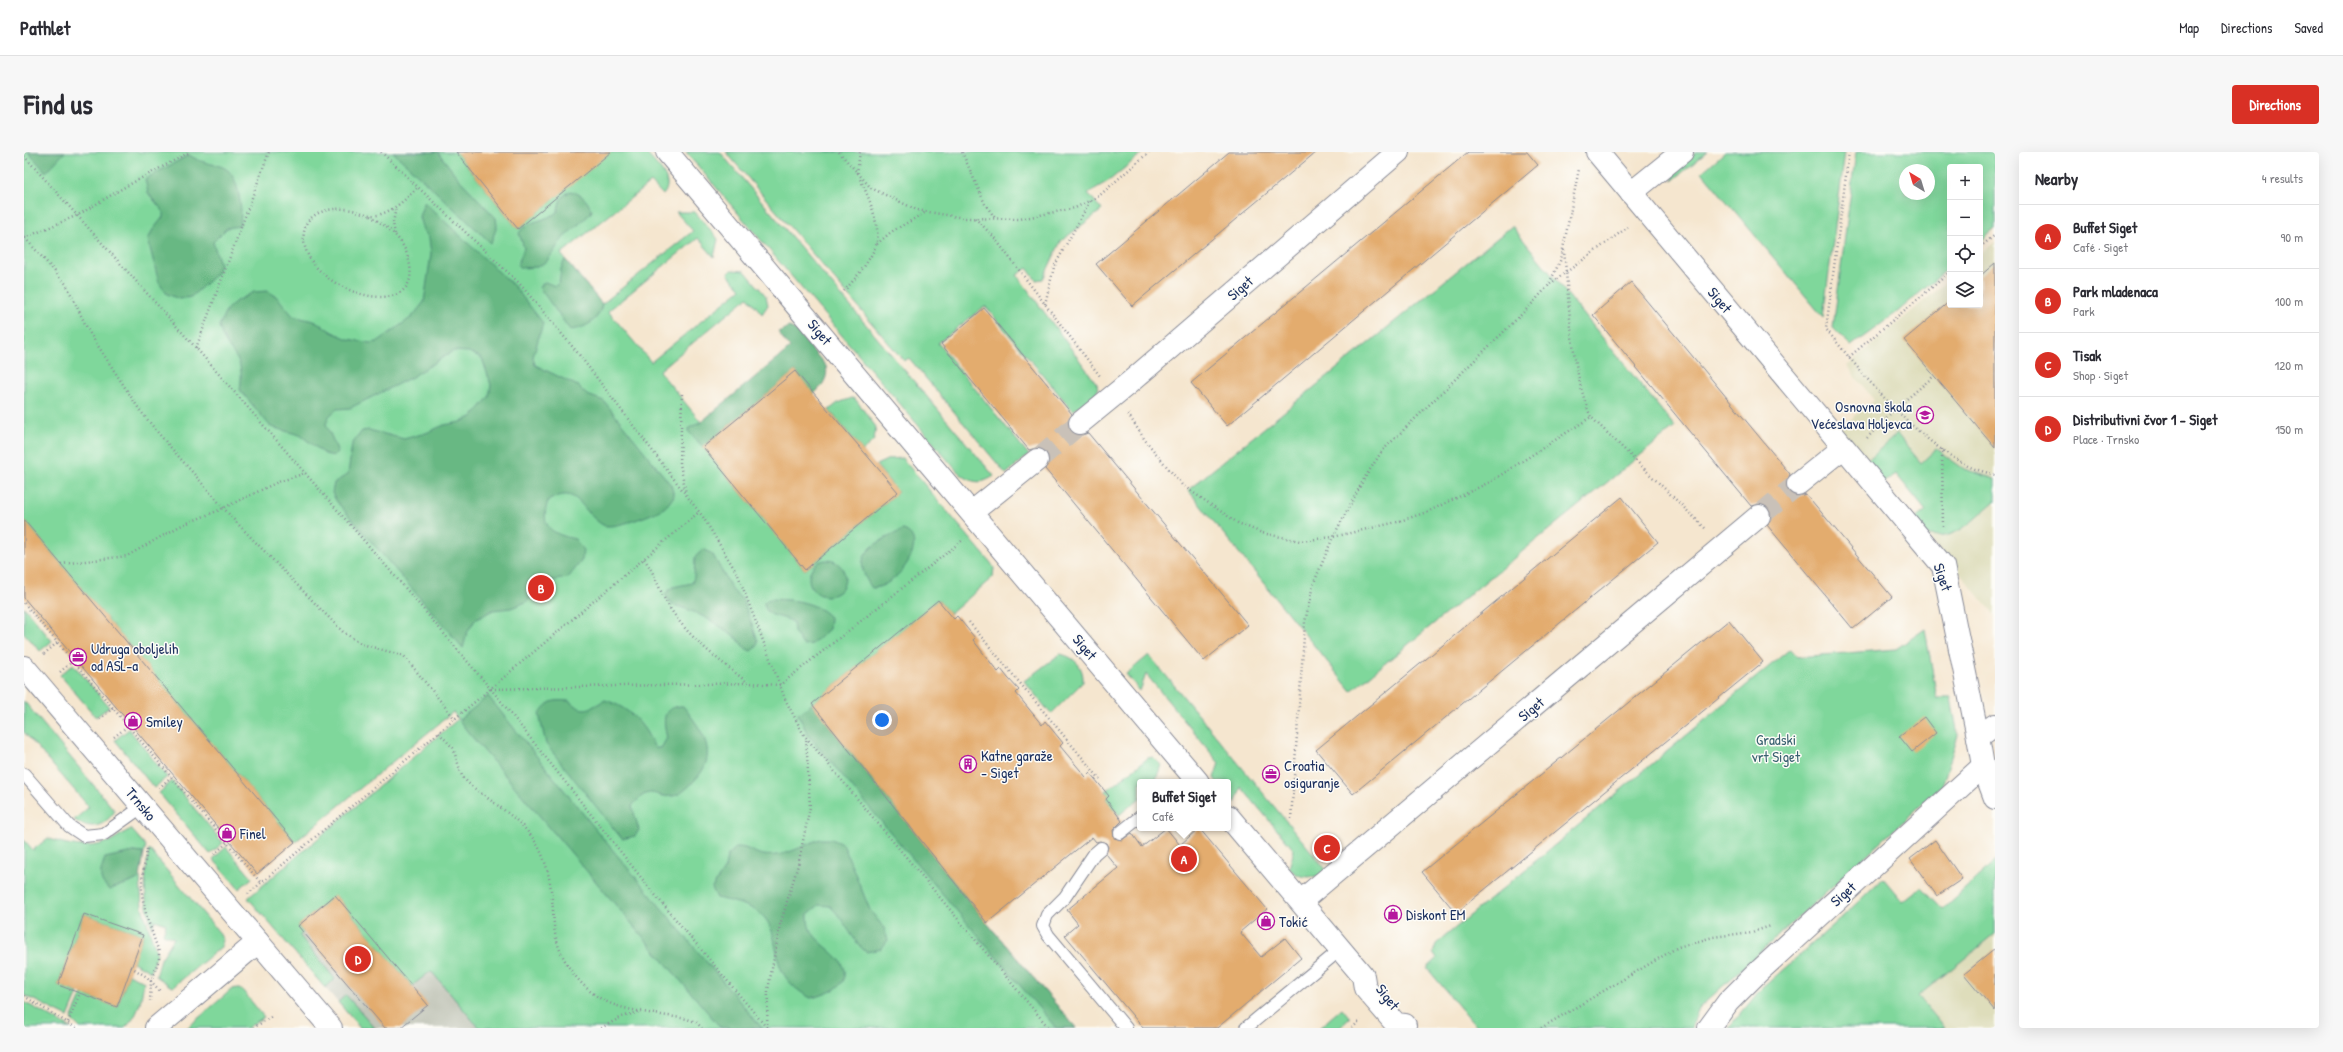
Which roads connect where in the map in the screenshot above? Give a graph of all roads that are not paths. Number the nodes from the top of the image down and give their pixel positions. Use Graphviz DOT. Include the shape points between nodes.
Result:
graph roads {
  1 [pos="667,152"];
  2 [pos="1398,152"];
  3 [pos="1682,152"];
  4 [pos="1589,157"];
  5 [pos="1631,193"];
  6 [pos="1080,423"];
  7 [pos="1843,448"];
  8 [pos="1037,460"];
  9 [pos="1798,484"];
  10 [pos="972,512"];
  11 [pos="1759,516"];
  12 [pos="28,666"];
  13 [pos="1986,731"];
  14 [pos="1983,766"];
  15 [pos="24,774"];
  16 [pos="1190,779"];
  17 [pos="1995,798"];
  18 [pos="143,806"];
  19 [pos="1137,819"];
  20 [pos="1231,819"];
  21 [pos="1120,833"];
  22 [pos="1101,848"];
  23 [pos="1301,901"];
  24 [pos="258,942"];
  25 [pos="1341,949"];
  26 [pos="1406,1026"];
  27 [pos="156,1028"];
  28 [pos="331,1028"];
  29 [pos="1126,1028"];
  30 [pos="1246,1028"];
  31 [pos="1709,1028"];
  1 -- 10 [label="street, Siget"];
  2 -- 6 [label="street, Siget"];
  3 -- 5 [label="street"];
  4 -- 5 [label="street, Siget"];
  5 -- 7 [label="street, Siget"];
  7 -- 9 [label="street"];
  7 -- 13 [label="street, Siget" via="1943,566"];
  8 -- 10 [label="street"];
  10 -- 16 [label="street, Siget"];
  11 -- 23 [label="street, Siget"];
  12 -- 18 [label="street, Trnsko"];
  13 -- 14 [label="street, Siget"];
  14 -- 17 [label="street, Siget"];
  14 -- 31 [label="street, Siget" via="1757,973 1728,1002"];
  15 -- 18 [label="lane" via="69,826 84,836 104,834"];
  18 -- 24 [label="street, Trnsko"];
  19 -- 21 [label="lane"];
  20 -- 23 [label="street, Siget"];
  22 -- 29 [label="lane" via="1094,854 1065,897 1047,915 1043,926"];
  23 -- 25 [label="street, Siget"];
  24 -- 27 [label="street"];
  24 -- 28 [label="street, Trnsko"];
  25 -- 26 [label="street, Siget" via="1363,976 1374,979 1404,1017"];
  25 -- 30 [label="lane"];
}
